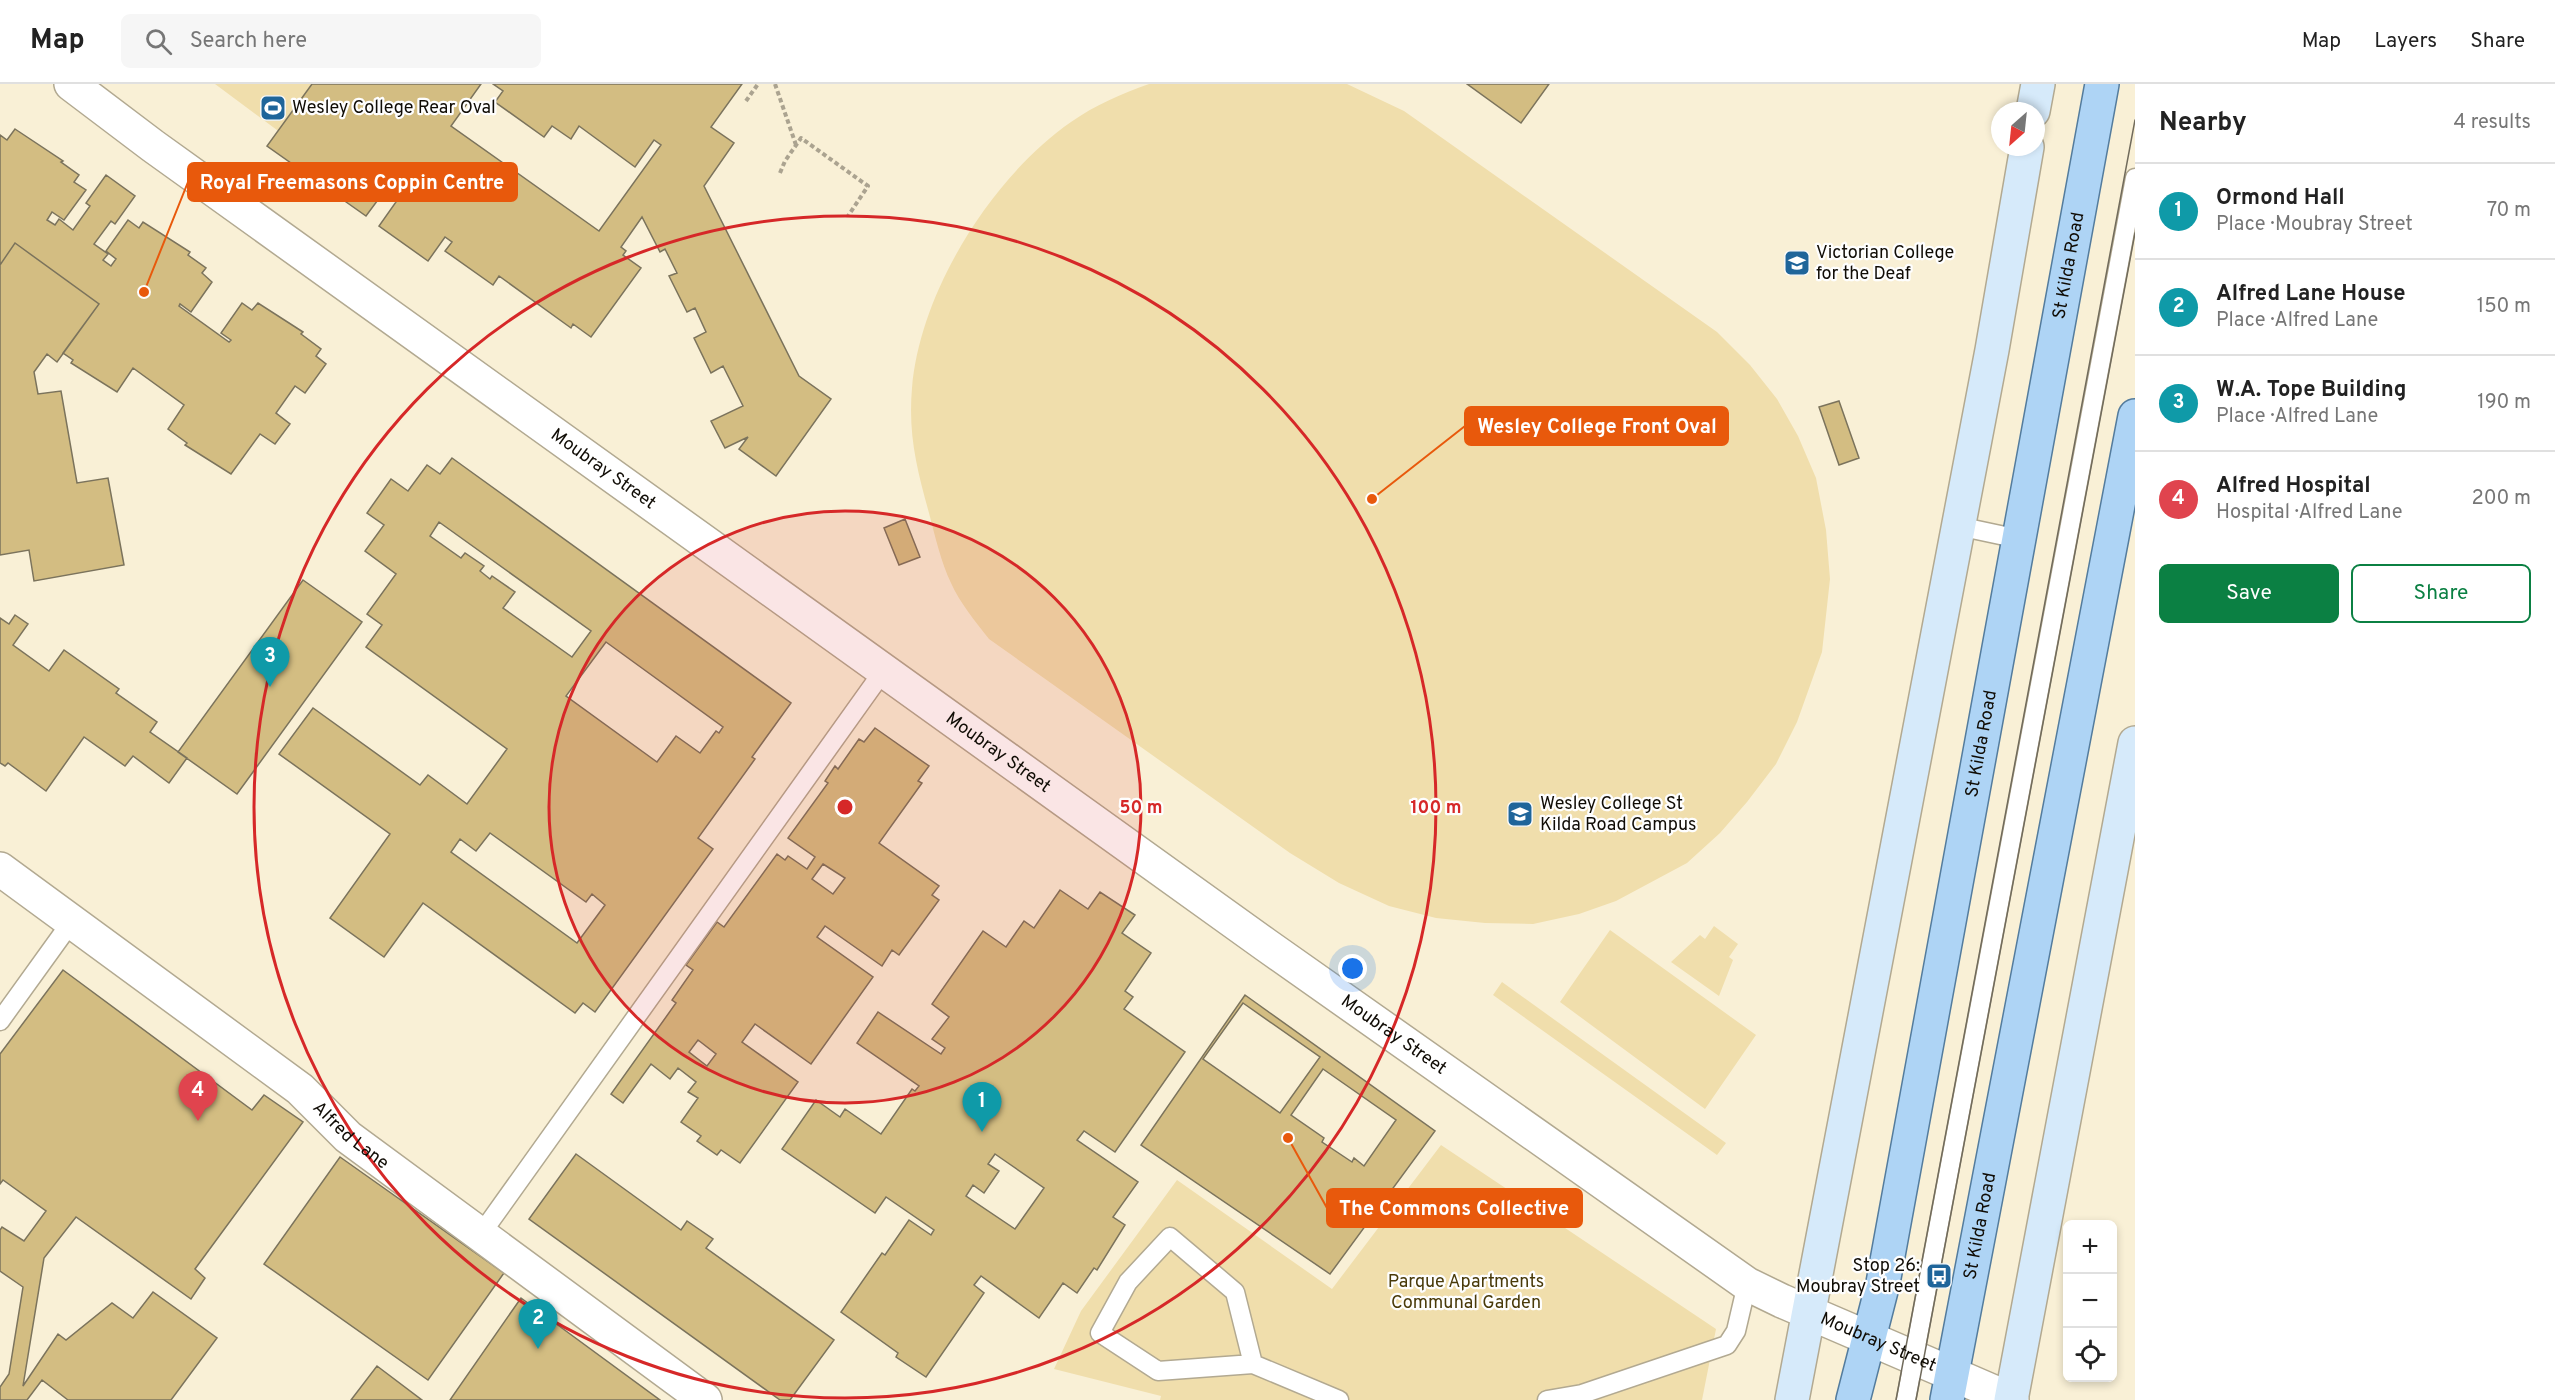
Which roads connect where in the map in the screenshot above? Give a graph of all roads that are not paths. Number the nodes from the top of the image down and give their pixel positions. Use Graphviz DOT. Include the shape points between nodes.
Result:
graph roads {
  1 [pos="71,84"];
  2 [pos="2038,84"];
  3 [pos="2102,84"];
  4 [pos="2035,102"];
  5 [pos="2025,156"];
  6 [pos="2135,178"];
  7 [pos="2135,416"];
  8 [pos="1958,526"];
  9 [pos="2019,539"];
  10 [pos="884,670"];
  11 [pos="2135,743"];
  12 [pos="0,869"];
  13 [pos="72,921"];
  14 [pos="0,1021"];
  15 [pos="481,1234"];
  16 [pos="1747,1284"];
  17 [pos="1809,1312"];
  18 [pos="1869,1338"];
  19 [pos="1913,1358"];
  20 [pos="1253,1364"];
  21 [pos="1949,1387"];
  22 [pos="705,1400"];
  23 [pos="1339,1400"];
  24 [pos="1547,1400"];
  25 [pos="1792,1400"];
  26 [pos="1852,1400"];
  27 [pos="1906,1400"];
  28 [pos="2011,1400"];
  1 -- 10 [label="street, Moubray Street"];
  2 -- 4 [label="main road"];
  3 -- 9 [label="main road, St Kilda Road"];
  5 -- 8 [label="main road"];
  6 -- 19 [label="lane"];
  7 -- 21 [label="main road, St Kilda Road"];
  8 -- 9 [label="lane"];
  8 -- 17 [label="main road"];
  9 -- 18 [label="main road, St Kilda Road" via="1886,1271"];
  10 -- 15 [label="lane"];
  10 -- 16 [label="street, Moubray Street"];
  11 -- 28 [label="main road"];
  12 -- 13 [label="street, Alfred Lane"];
  13 -- 14 [label="lane"];
  13 -- 15 [label="street, Alfred Lane" via="300,1089 348,1137"];
  15 -- 22 [label="street, Alfred Lane"];
  16 -- 17 [label="street, Moubray Street"];
  16 -- 24 [label="lane" via="1736,1331 1727,1345 1581,1394"];
  17 -- 18 [label="street, Moubray Street"];
  17 -- 25 [label="main road"];
  18 -- 19 [label="street, Moubray Street"];
  18 -- 26 [label="main road, St Kilda Road"];
  19 -- 21 [label="street, Moubray Street"];
  19 -- 27 [label="lane"];
  20 -- 20 [label="lane" via="1158,1371 1100,1332 1128,1282 1170,1238 1235,1292"];
  20 -- 23 [label="lane"];
  21 -- 28 [label="street, Moubray Street"];
}
